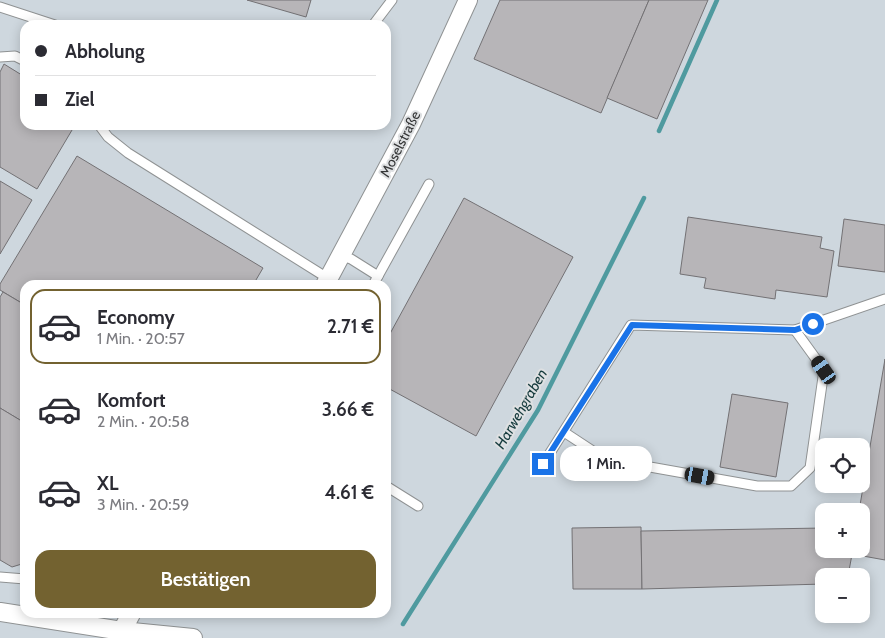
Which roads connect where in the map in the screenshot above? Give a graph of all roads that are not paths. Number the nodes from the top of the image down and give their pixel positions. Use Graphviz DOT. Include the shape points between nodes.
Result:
graph roads {
  1 [pos="392,0"];
  2 [pos="468,0"];
  3 [pos="0,7"];
  4 [pos="40,20"];
  5 [pos="377,20"];
  6 [pos="0,57"];
  7 [pos="20,59"];
  8 [pos="103,130"];
  9 [pos="429,184"];
  10 [pos="342,256"];
  11 [pos="378,276"];
  12 [pos="324,280"];
  13 [pos="328,280"];
  14 [pos="376,280"];
  15 [pos="885,299"];
  16 [pos="795,330"];
  17 [pos="564,432"];
  18 [pos="543,464"];
  19 [pos="391,489"];
  20 [pos="418,506"];
  21 [pos="0,577"];
  22 [pos="20,578"];
  23 [pos="0,612"];
  24 [pos="20,615"];
  25 [pos="39,618"];
  26 [pos="129,618"];
  27 [pos="122,631"];
  28 [pos="193,638"];
  1 -- 5 [label="lane"];
  2 -- 10 [label="street, Moselstraße" via="411,124"];
  3 -- 4 [label="lane"];
  6 -- 7 [label="lane"];
  8 -- 12 [label="lane" via="128,153"];
  9 -- 11 [label="lane"];
  10 -- 11 [label="lane"];
  10 -- 13 [label="street, Moselstraße"];
  11 -- 14 [label="lane"];
  15 -- 16 [label="lane"];
  16 -- 17 [label="lane" via="632,325"];
  16 -- 17 [label="lane" via="824,370 810,468 791,486 757,486 605,459"];
  17 -- 18 [label="lane"];
  19 -- 20 [label="lane"];
  21 -- 22 [label="lane"];
  23 -- 24 [label="street"];
  25 -- 27 [label="street"];
  26 -- 27 [label="street"];
  27 -- 28 [label="street"];
}
